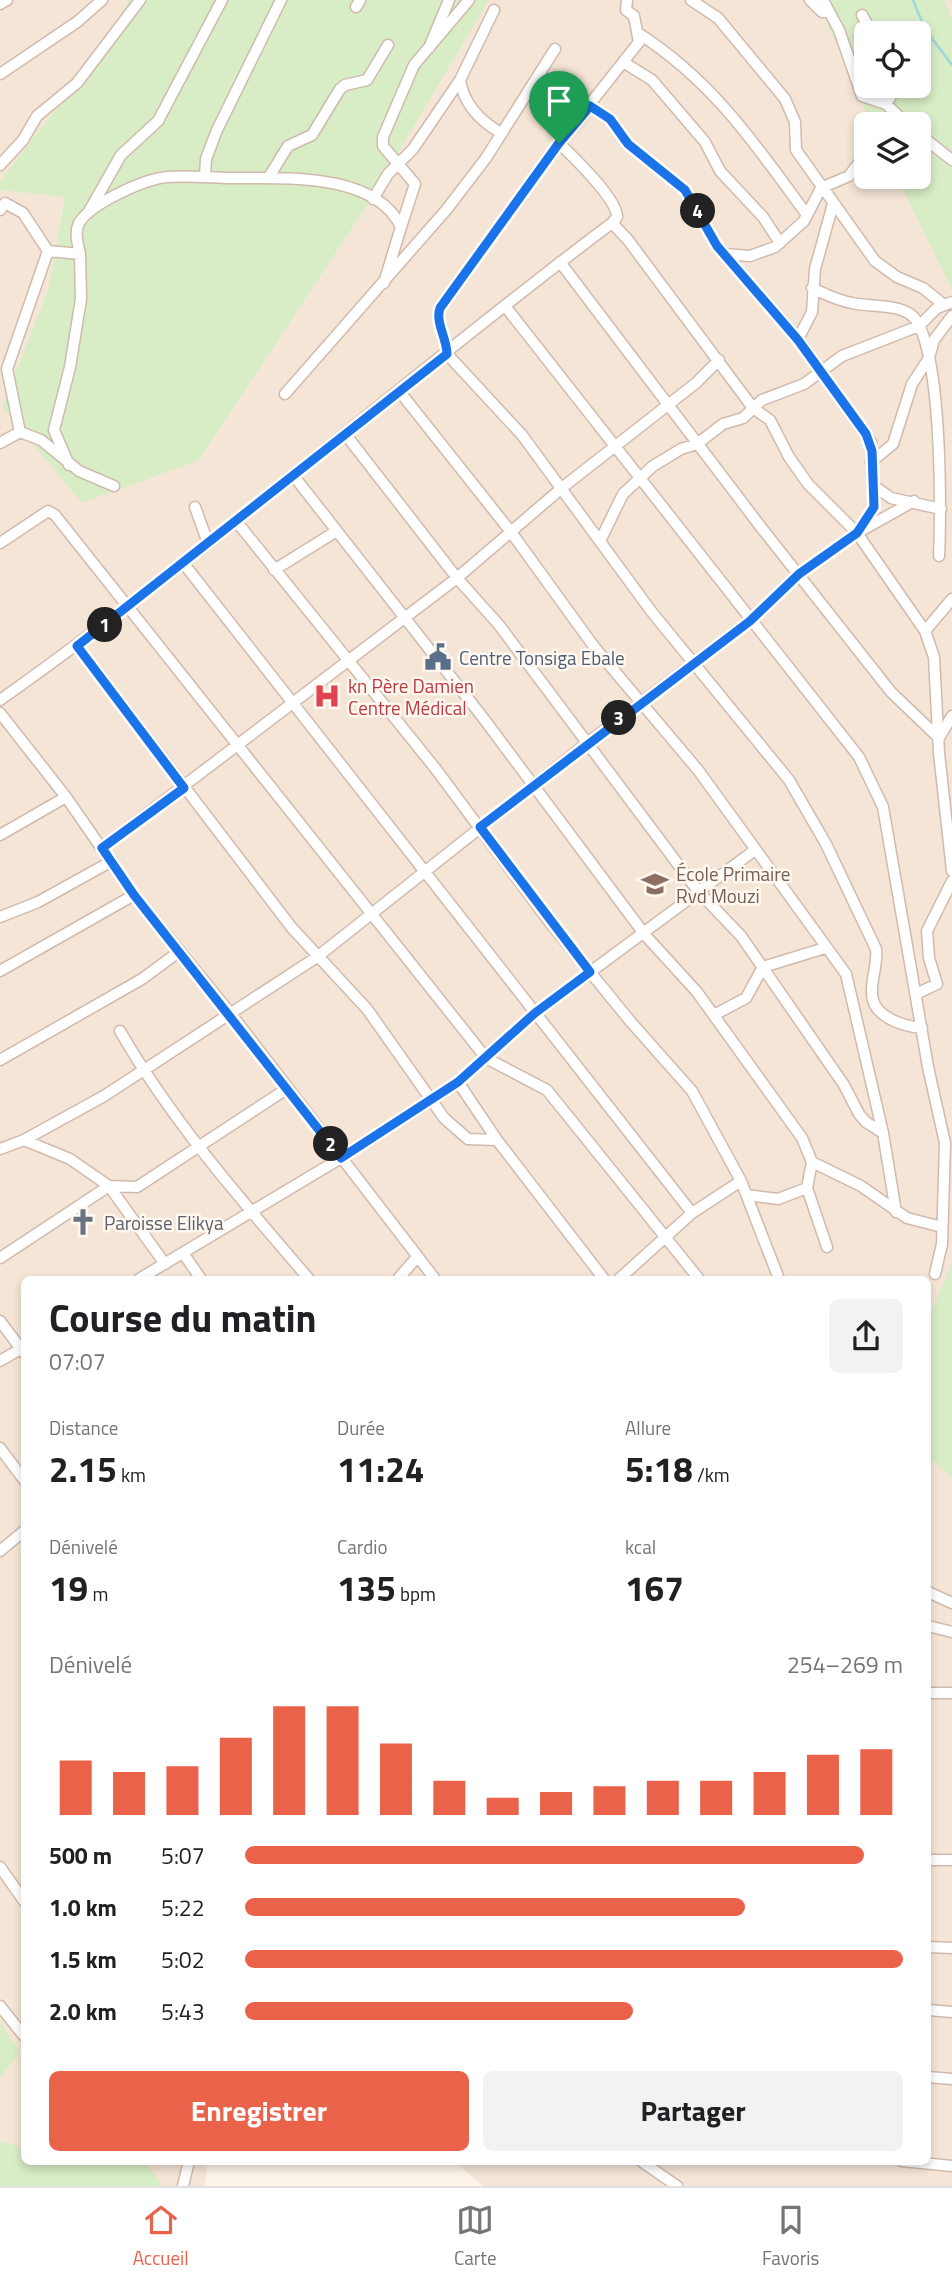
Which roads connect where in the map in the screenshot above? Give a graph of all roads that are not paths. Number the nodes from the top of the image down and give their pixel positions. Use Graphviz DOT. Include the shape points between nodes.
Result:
graph roads {
  1 [pos="7,0"];
  2 [pos="102,0"];
  3 [pos="140,0"];
  4 [pos="222,0"];
  5 [pos="281,0"];
  6 [pos="449,0"];
  7 [pos="469,0"];
  8 [pos="627,0"];
  9 [pos="691,0"];
  10 [pos="810,0"];
  11 [pos="823,0"];
  12 [pos="0,4"];
  13 [pos="494,10"];
  14 [pos="830,11"];
  15 [pos="862,15"];
  16 [pos="865,21"];
  17 [pos="638,33"];
  18 [pos="388,45"];
  19 [pos="555,49"];
  20 [pos="427,54"];
  21 [pos="624,62"];
  22 [pos="0,74"];
  23 [pos="460,80"];
  24 [pos="890,98"];
  25 [pos="886,104"];
  26 [pos="590,106"];
  27 [pos="892,112"];
  28 [pos="501,133"];
  29 [pos="559,143"];
  30 [pos="931,143"];
  31 [pos="952,160"];
  32 [pos="397,163"];
  33 [pos="0,165"];
  34 [pos="854,169"];
  35 [pos="205,176"];
  36 [pos="269,177"];
  37 [pos="821,188"];
  38 [pos="373,199"];
  39 [pos="2,204"];
  40 [pos="833,204"];
  41 [pos="88,214"];
  42 [pos="807,215"];
  43 [pos="612,223"];
  44 [pos="401,227"];
  45 [pos="780,243"];
  46 [pos="48,251"];
  47 [pos="723,253"];
  48 [pos="80,254"];
  49 [pos="560,262"];
  50 [pos="384,283"];
  51 [pos="812,288"];
  52 [pos="948,304"];
  53 [pos="506,306"];
  54 [pos="952,316"];
  55 [pos="919,326"];
  56 [pos="798,340"];
  57 [pos="447,354"];
  58 [pos="929,358"];
  59 [pos="719,360"];
  60 [pos="820,372"];
  61 [pos="400,391"];
  62 [pos="285,394"];
  63 [pos="668,405"];
  64 [pos="753,408"];
  65 [pos="20,432"];
  66 [pos="346,435"];
  67 [pos="0,443"];
  68 [pos="697,444"];
  69 [pos="616,447"];
  70 [pos="871,462"];
  71 [pos="69,465"];
  72 [pos="293,475"];
  73 [pos="638,477"];
  74 [pos="874,485"];
  75 [pos="114,486"];
  76 [pos="563,487"];
  77 [pos="914,501"];
  78 [pos="195,507"];
  79 [pos="941,509"];
  80 [pos="236,521"];
  81 [pos="335,532"];
  82 [pos="511,532"];
  83 [pos="857,533"];
  84 [pos="600,541"];
  85 [pos="0,543"];
  86 [pos="208,543"];
  87 [pos="939,556"];
  88 [pos="184,564"];
  89 [pos="274,570"];
  90 [pos="799,574"];
  91 [pos="457,578"];
  92 [pos="952,599"];
  93 [pos="130,607"];
  94 [pos="403,618"];
  95 [pos="750,621"];
  96 [pos="925,631"];
  97 [pos="77,646"];
  98 [pos="347,660"];
  99 [pos="694,663"];
  100 [pos="0,700"];
  101 [pos="292,702"];
  102 [pos="639,703"];
  103 [pos="0,713"];
  104 [pos="952,716"];
  105 [pos="939,738"];
  106 [pos="586,744"];
  107 [pos="237,746"];
  108 [pos="534,785"];
  109 [pos="184,788"];
  110 [pos="66,797"];
  111 [pos="480,827"];
  112 [pos="0,835"];
  113 [pos="102,848"];
  114 [pos="755,850"];
  115 [pos="112,861"];
  116 [pos="952,871"];
  117 [pos="423,873"];
  118 [pos="952,881"];
  119 [pos="698,891"];
  120 [pos="134,895"];
  121 [pos="373,914"];
  122 [pos="0,917"];
  123 [pos="645,935"];
  124 [pos="825,947"];
  125 [pos="180,951"];
  126 [pos="317,957"];
  127 [pos="763,967"];
  128 [pos="0,971"];
  129 [pos="590,972"];
  130 [pos="916,994"];
  131 [pos="535,1013"];
  132 [pos="231,1014"];
  133 [pos="715,1015"];
  134 [pos="922,1028"];
  135 [pos="120,1031"];
  136 [pos="486,1058"];
  137 [pos="0,1060"];
  138 [pos="142,1070"];
  139 [pos="458,1082"];
  140 [pos="288,1088"];
  141 [pos="430,1101"];
  142 [pos="883,1132"];
  143 [pos="24,1140"];
  144 [pos="497,1140"];
  145 [pos="201,1146"];
  146 [pos="0,1149"];
  147 [pos="341,1158"];
  148 [pos="812,1162"];
  149 [pos="741,1181"];
  150 [pos="109,1186"];
  151 [pos="807,1188"];
  152 [pos="747,1195"];
  153 [pos="250,1210"];
  154 [pos="896,1212"];
  155 [pos="692,1213"];
  156 [pos="942,1227"];
  157 [pos="665,1238"];
  158 [pos="827,1247"];
  159 [pos="183,1253"];
  160 [pos="417,1257"];
  161 [pos="0,1258"];
  162 [pos="165,1264"];
  163 [pos="936,1274"];
  164 [pos="144,1276"];
  165 [pos="199,1276"];
  166 [pos="306,1276"];
  167 [pos="401,1276"];
  168 [pos="433,1276"];
  169 [pos="602,1276"];
  170 [pos="622,1276"];
  171 [pos="697,1276"];
  172 [pos="778,1276"];
  173 [pos="0,1321"];
  174 [pos="21,1346"];
  175 [pos="21,1351"];
  176 [pos="0,1361"];
  177 [pos="0,1448"];
  178 [pos="21,1476"];
  179 [pos="21,1534"];
  180 [pos="0,1551"];
  181 [pos="931,1594"];
  182 [pos="952,1604"];
  183 [pos="931,1627"];
  184 [pos="952,1632"];
  185 [pos="931,1693"];
  186 [pos="952,1693"];
  187 [pos="931,1860"];
  188 [pos="952,1860"];
  189 [pos="0,1867"];
  190 [pos="21,1897"];
  191 [pos="931,1947"];
  192 [pos="952,1948"];
  193 [pos="0,2007"];
  194 [pos="931,2010"];
  195 [pos="952,2012"];
  196 [pos="21,2032"];
  197 [pos="931,2077"];
  198 [pos="952,2079"];
  199 [pos="931,2164"];
  200 [pos="187,2165"];
  201 [pos="647,2165"];
  202 [pos="952,2166"];
  203 [pos="183,2186"];
  204 [pos="677,2186"];
  1 -- 12 [label="street"];
  2 -- 22 [label="street"];
  3 -- 33 [label="street" via="77,83 37,116"];
  4 -- 41 [label="street" via="158,121 121,155"];
  5 -- 35 [label="street" via="217,130"];
  6 -- 20 [label="street"];
  7 -- 20 [label="street"];
  8 -- 17 [label="street" via="626,10 634,16"];
  9 -- 37 [label="street" via="718,18 785,99 795,122 796,150"];
  10 -- 14 [label="street" via="822,12"];
  11 -- 14 [label="street"];
  13 -- 23 [label="street"];
  14 -- 25 [label="street" via="862,96"];
  15 -- 16 [label="street"];
  17 -- 21 [label="street" via="639,42"];
  17 -- 42 [label="street" via="672,54 721,100"];
  18 -- 36 [label="street" via="367,80 341,87 312,135 288,146"];
  19 -- 28 [label="street"];
  20 -- 32 [label="street" via="414,65 383,137 383,146"];
  21 -- 26 [label="street"];
  21 -- 45 [label="street" via="652,80"];
  23 -- 28 [label="street" via="470,108"];
  23 -- 32 [label="street" via="413,149"];
  24 -- 25 [label="street"];
  25 -- 27 [label="street"];
  26 -- 29 [label="street"];
  26 -- 47 [label="street" via="610,119 628,144 685,190"];
  28 -- 50 [label="street" via="447,209"];
  29 -- 43 [label="street" via="614,206 617,217"];
  29 -- 57 [label="street" via="440,308"];
  30 -- 31 [label="street"];
  32 -- 38 [label="street"];
  32 -- 44 [label="street" via="415,184"];
  34 -- 37 [label="street"];
  35 -- 36 [label="street"];
  35 -- 41 [label="street" via="143,183"];
  36 -- 38 [label="street" via="317,180"];
  37 -- 40 [label="street"];
  37 -- 42 [label="street"];
  38 -- 44 [label="street" via="393,213"];
  39 -- 46 [label="street" via="23,213"];
  40 -- 51 [label="street"];
  40 -- 52 [label="street" via="879,267"];
  41 -- 48 [label="street" via="76,232"];
  42 -- 45 [label="street"];
  43 -- 49 [label="street"];
  43 -- 59 [label="street"];
  44 -- 50 [label="street"];
  45 -- 47 [label="street" via="750,256"];
  46 -- 48 [label="street"];
  46 -- 65 [label="street" via="7,369"];
  47 -- 56 [label="street"];
  48 -- 71 [label="street" via="81,299 54,430"];
  49 -- 53 [label="street"];
  49 -- 63 [label="street"];
  50 -- 62 [label="street"];
  51 -- 55 [label="street" via="849,303 904,312"];
  51 -- 56 [label="street" via="811,312"];
  52 -- 55 [label="street"];
  53 -- 57 [label="street"];
  53 -- 69 [label="street"];
  54 -- 58 [label="street" via="934,340"];
  55 -- 58 [label="street"];
  55 -- 60 [label="street" via="858,347"];
  56 -- 60 [label="street"];
  57 -- 61 [label="street"];
  57 -- 76 [label="street"];
  58 -- 70 [label="street" via="912,384 893,444"];
  58 -- 79 [label="street"];
  59 -- 63 [label="street"];
  59 -- 64 [label="street"];
  60 -- 64 [label="street"];
  60 -- 70 [label="street" via="866,434"];
  61 -- 66 [label="street"];
  61 -- 82 [label="street"];
  63 -- 68 [label="street"];
  63 -- 69 [label="street"];
  64 -- 68 [label="street"];
  64 -- 83 [label="street" via="771,420 808,484"];
  65 -- 67 [label="street"];
  65 -- 71 [label="street" via="41,440"];
  66 -- 72 [label="street"];
  66 -- 91 [label="street"];
  68 -- 73 [label="street"];
  68 -- 90 [label="street"];
  69 -- 73 [label="street"];
  69 -- 76 [label="street"];
  70 -- 74 [label="street"];
  71 -- 75 [label="street"];
  72 -- 80 [label="street"];
  72 -- 81 [label="street"];
  73 -- 84 [label="street" via="623,494"];
  73 -- 95 [label="street"];
  74 -- 77 [label="street" via="884,495"];
  74 -- 83 [label="street" via="874,507"];
  76 -- 82 [label="street"];
  76 -- 84 [label="street"];
  77 -- 79 [label="street"];
  77 -- 83 [label="street"];
  78 -- 86 [label="street"];
  79 -- 87 [label="street"];
  80 -- 86 [label="street"];
  80 -- 89 [label="street"];
  81 -- 89 [label="street"];
  81 -- 94 [label="street"];
  82 -- 91 [label="street"];
  82 -- 102 [label="street"];
  83 -- 90 [label="street"];
  83 -- 96 [label="street"];
  84 -- 99 [label="street"];
  85 -- 93 [label="street" via="48,511"];
  86 -- 88 [label="street"];
  88 -- 93 [label="street"];
  88 -- 101 [label="street"];
  89 -- 98 [label="street"];
  90 -- 95 [label="street"];
  90 -- 105 [label="street" via="891,692"];
  91 -- 94 [label="street"];
  91 -- 106 [label="street" via="499,625"];
  92 -- 96 [label="street"];
  93 -- 97 [label="street"];
  93 -- 107 [label="street"];
  94 -- 98 [label="street"];
  94 -- 108 [label="street"];
  95 -- 99 [label="street"];
  95 -- 130 [label="street" via="859,757 883,807"];
  96 -- 105 [label="street" via="934,657"];
  97 -- 100 [label="street"];
  97 -- 109 [label="street"];
  98 -- 101 [label="street"];
  98 -- 111 [label="street"];
  99 -- 102 [label="street"];
  99 -- 134 [label="street" via="789,780 826,844 876,949 875,1002 892,1022"];
  101 -- 107 [label="street"];
  101 -- 117 [label="street"];
  102 -- 106 [label="street"];
  102 -- 114 [label="street" via="698,770"];
  103 -- 110 [label="street"];
  104 -- 105 [label="street"];
  105 -- 116 [label="street"];
  106 -- 108 [label="street"];
  106 -- 119 [label="street"];
  107 -- 109 [label="street"];
  107 -- 121 [label="street"];
  108 -- 111 [label="street"];
  108 -- 123 [label="street"];
  109 -- 113 [label="street"];
  109 -- 126 [label="street"];
  110 -- 112 [label="street"];
  110 -- 113 [label="street"];
  111 -- 117 [label="street"];
  111 -- 129 [label="street"];
  113 -- 115 [label="street"];
  114 -- 119 [label="street"];
  114 -- 124 [label="street"];
  115 -- 120 [label="street"];
  115 -- 122 [label="street" via="38,902"];
  117 -- 121 [label="street"];
  117 -- 131 [label="street"];
  118 -- 130 [label="street" via="927,931 937,984"];
  119 -- 123 [label="street"];
  119 -- 127 [label="street"];
  120 -- 125 [label="street"];
  120 -- 128 [label="street"];
  121 -- 126 [label="street"];
  121 -- 136 [label="street"];
  123 -- 129 [label="street"];
  123 -- 133 [label="street"];
  124 -- 127 [label="street"];
  124 -- 142 [label="street" via="849,982"];
  125 -- 132 [label="street"];
  125 -- 137 [label="street" via="142,979"];
  126 -- 132 [label="street"];
  126 -- 141 [label="street" via="367,1009"];
  127 -- 133 [label="street" via="746,998"];
  127 -- 142 [label="street" via="859,1114"];
  129 -- 131 [label="street"];
  129 -- 149 [label="street" via="692,1091"];
  130 -- 134 [label="street"];
  131 -- 136 [label="street"];
  131 -- 155 [label="street"];
  132 -- 138 [label="street"];
  132 -- 140 [label="street"];
  133 -- 148 [label="street" via="802,1138"];
  134 -- 156 [label="street" via="945,1143"];
  135 -- 138 [label="street"];
  136 -- 139 [label="street"];
  136 -- 157 [label="street" via="547,1090"];
  138 -- 143 [label="street"];
  138 -- 145 [label="street"];
  139 -- 141 [label="street"];
  139 -- 144 [label="street"];
  140 -- 145 [label="street"];
  140 -- 147 [label="street"];
  141 -- 144 [label="street" via="457,1133 478,1142"];
  141 -- 147 [label="street"];
  142 -- 154 [label="street"];
  143 -- 146 [label="street"];
  143 -- 150 [label="street" via="70,1159"];
  144 -- 169 [label="street"];
  145 -- 150 [label="street" via="136,1187"];
  145 -- 153 [label="street"];
  147 -- 153 [label="street"];
  147 -- 160 [label="street"];
  148 -- 151 [label="street"];
  148 -- 154 [label="street" via="861,1186"];
  149 -- 152 [label="street"];
  149 -- 155 [label="street"];
  150 -- 161 [label="street"];
  150 -- 162 [label="street"];
  151 -- 152 [label="street" via="778,1199"];
  151 -- 158 [label="street"];
  152 -- 172 [label="street"];
  153 -- 159 [label="street"];
  153 -- 166 [label="street"];
  154 -- 156 [label="street"];
  155 -- 157 [label="street"];
  156 -- 163 [label="street"];
  157 -- 170 [label="street"];
  157 -- 171 [label="street"];
  159 -- 162 [label="street"];
  159 -- 165 [label="street"];
  160 -- 167 [label="street"];
  160 -- 168 [label="street"];
  162 -- 164 [label="street"];
  173 -- 174 [label="street"];
  175 -- 176 [label="street"];
  177 -- 178 [label="street"];
  179 -- 180 [label="street"];
  181 -- 182 [label="street"];
  183 -- 184 [label="street"];
  185 -- 186 [label="street"];
  187 -- 188 [label="street"];
  189 -- 190 [label="street"];
  191 -- 192 [label="street"];
  193 -- 196 [label="street"];
  194 -- 195 [label="street"];
  197 -- 198 [label="street"];
  199 -- 202 [label="street"];
  200 -- 203 [label="street"];
  201 -- 204 [label="street"];
}
